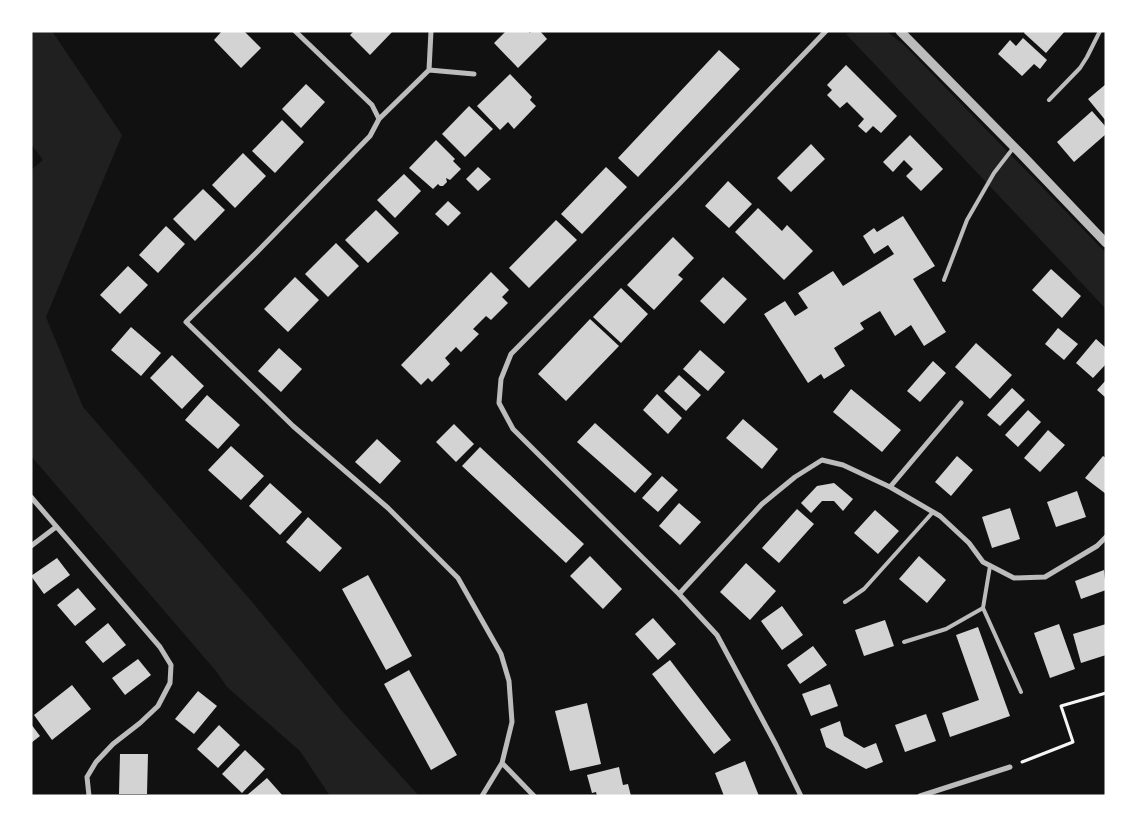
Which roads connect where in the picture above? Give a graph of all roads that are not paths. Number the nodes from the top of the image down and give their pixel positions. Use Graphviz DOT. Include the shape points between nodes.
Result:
graph roads {
  1 [pos="296,31"];
  2 [pos="432,31"];
  3 [pos="826,31"];
  4 [pos="900,31"];
  5 [pos="1100,31"];
  6 [pos="429,70"];
  7 [pos="474,74"];
  8 [pos="1049,100"];
  9 [pos="379,119"];
  10 [pos="1014,147"];
  11 [pos="1106,243"];
  12 [pos="944,280"];
  13 [pos="960,403"];
  14 [pos="890,487"];
  15 [pos="31,497"];
  16 [pos="933,512"];
  17 [pos="56,526"];
  18 [pos="1106,537"];
  19 [pos="31,546"];
  20 [pos="990,566"];
  21 [pos="679,594"];
  22 [pos="845,602"];
  23 [pos="983,608"];
  24 [pos="904,642"];
  25 [pos="1021,692"];
  26 [pos="502,763"];
  27 [pos="1010,767"];
  28 [pos="89,796"];
  29 [pos="482,796"];
  30 [pos="534,796"];
  31 [pos="801,796"];
  32 [pos="920,796"];
  1 -- 9 [label="street" via="372,106"];
  2 -- 6 [label="street"];
  3 -- 21 [label="street" via="511,354 501,379 499,403 513,429"];
  4 -- 10 [label="street"];
  5 -- 8 [label="lane" via="1080,68"];
  6 -- 7 [label="street"];
  6 -- 9 [label="street"];
  9 -- 26 [label="street" via="370,136 186,322 293,426 388,508 458,578 501,654 508,681 512,722"];
  10 -- 11 [label="street"];
  10 -- 12 [label="lane" via="994,173 967,220"];
  13 -- 14 [label="street"];
  14 -- 16 [label="street"];
  14 -- 21 [label="street" via="843,465 822,460 794,477 762,504"];
  15 -- 17 [label="street"];
  16 -- 20 [label="street"];
  16 -- 22 [label="lane" via="864,589"];
  17 -- 19 [label="street"];
  17 -- 28 [label="street" via="160,647 171,666 170,683 158,706 112,744 96,762 87,777"];
  18 -- 20 [label="street" via="1097,546 1045,577 1014,578"];
  20 -- 23 [label="lane"];
  21 -- 31 [label="street" via="717,635"];
  23 -- 24 [label="lane" via="946,628"];
  23 -- 25 [label="lane"];
  26 -- 29 [label="street"];
  26 -- 30 [label="street"];
  27 -- 32 [label="street"];
}
